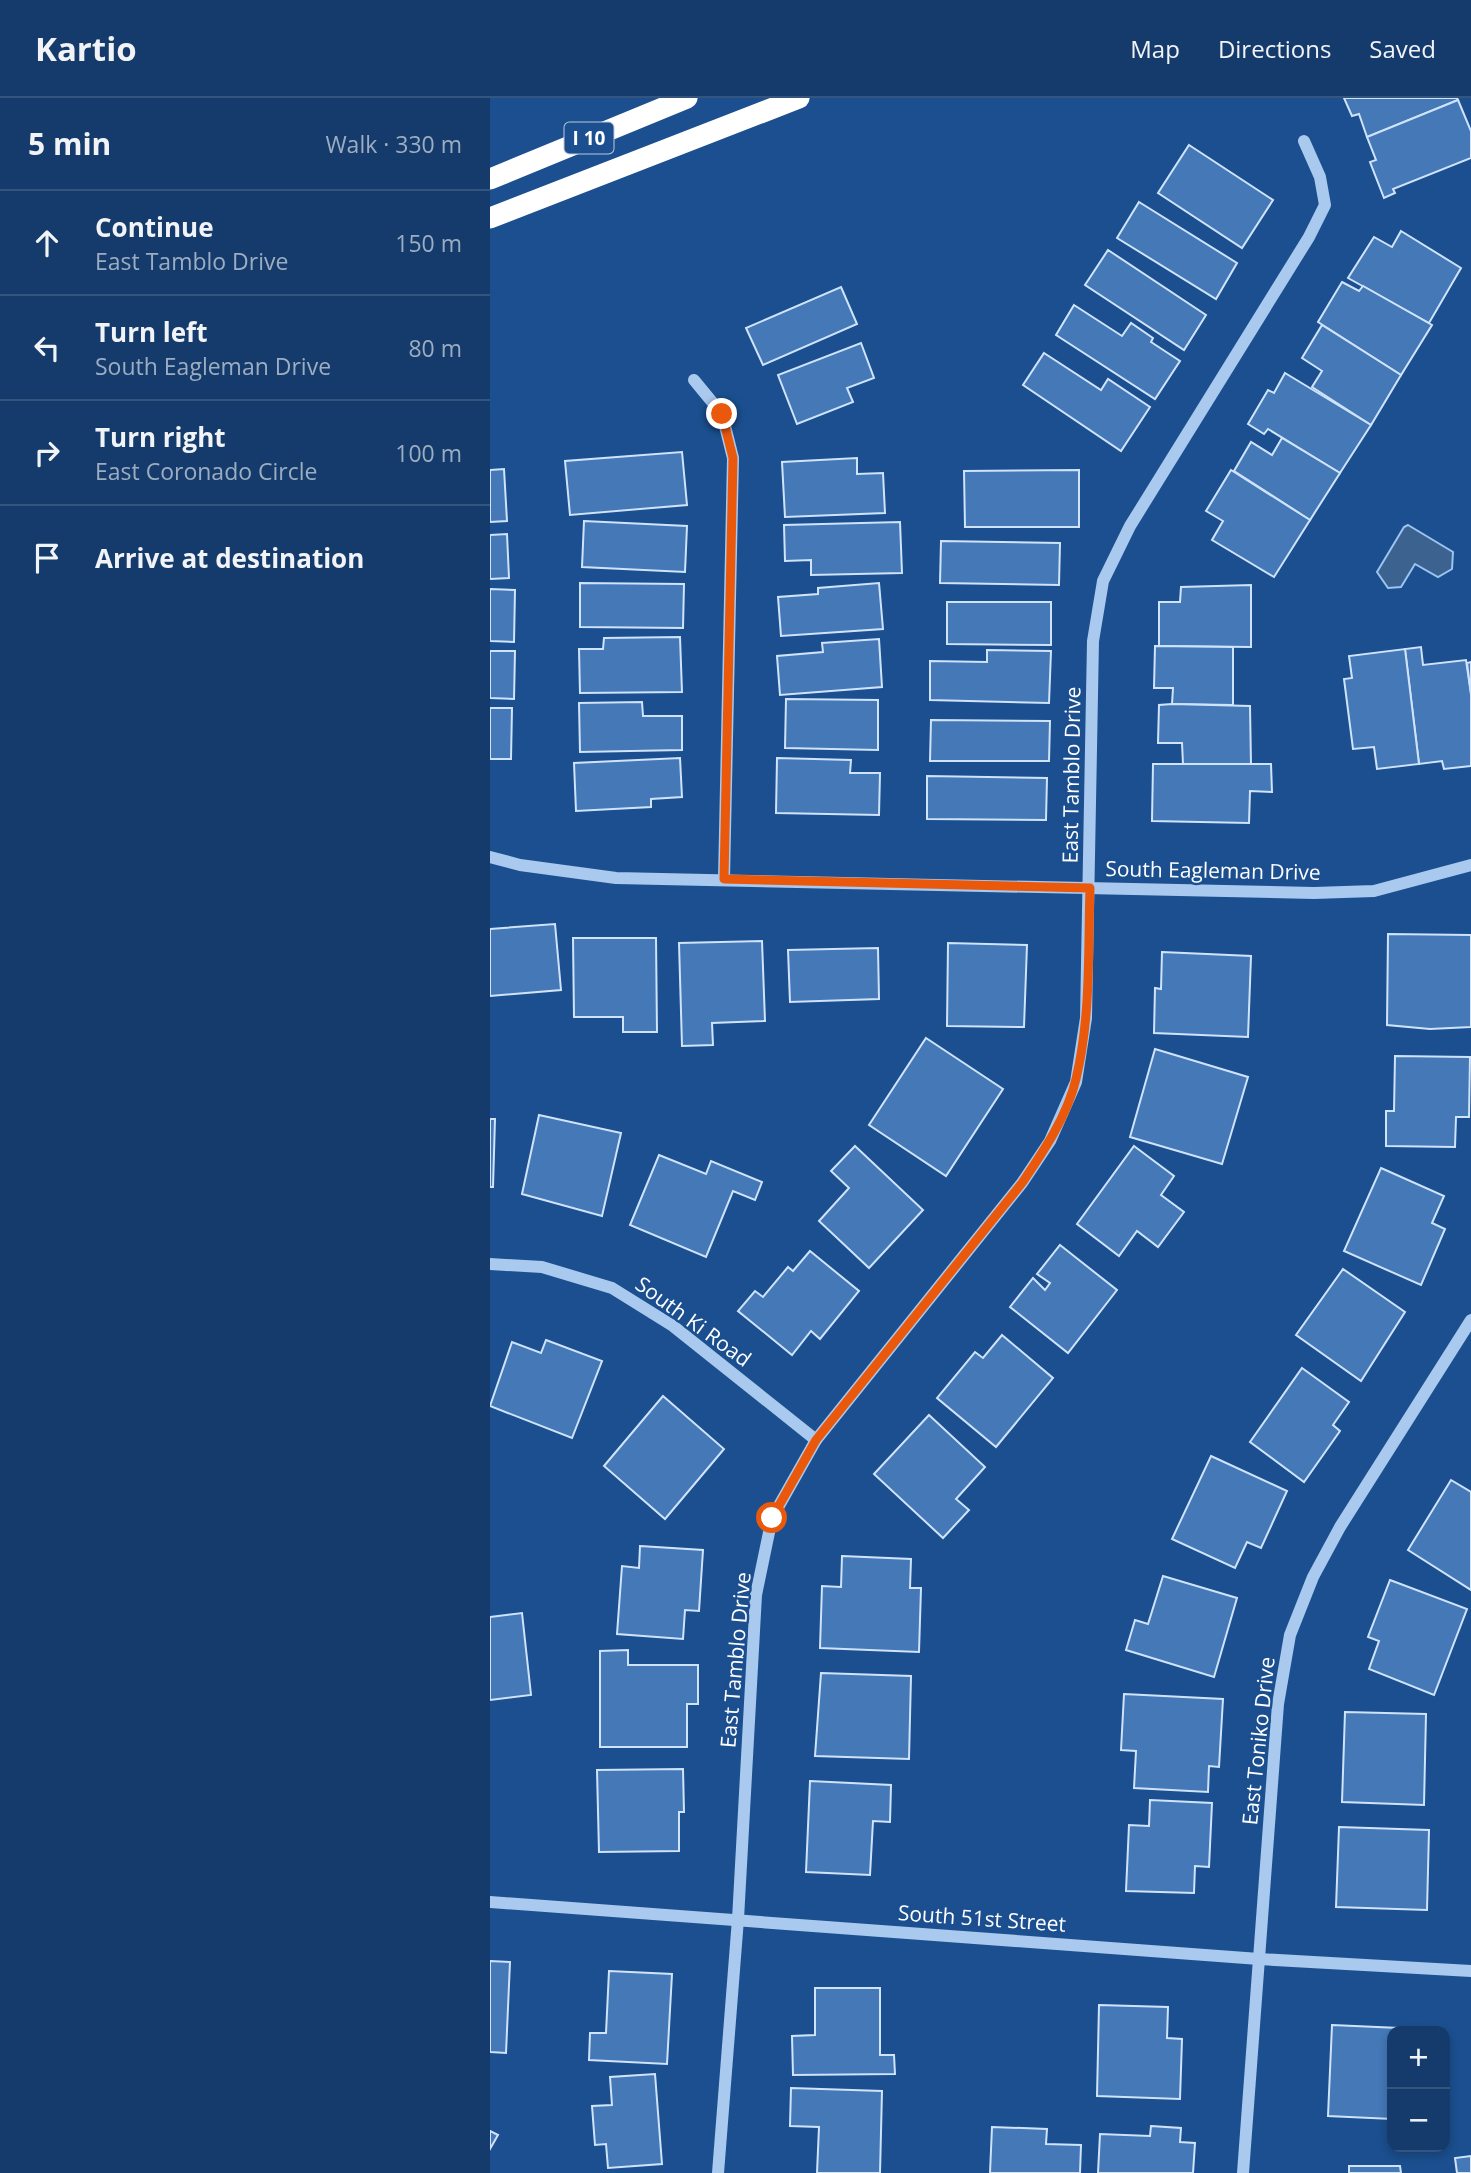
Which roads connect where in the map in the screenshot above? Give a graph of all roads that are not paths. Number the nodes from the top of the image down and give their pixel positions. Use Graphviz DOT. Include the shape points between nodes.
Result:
graph roads {
  1 [pos="687,98"];
  2 [pos="799,98"];
  3 [pos="1304,141"];
  4 [pos="490,179"];
  5 [pos="490,218"];
  6 [pos="694,380"];
  7 [pos="490,858"];
  8 [pos="1471,865"];
  9 [pos="724,879"];
  10 [pos="1090,888"];
  11 [pos="490,1264"];
  12 [pos="1471,1320"];
  13 [pos="816,1440"];
  14 [pos="490,1902"];
  15 [pos="738,1919"];
  16 [pos="1259,1959"];
  17 [pos="1471,1971"];
  18 [pos="718,2173"];
  19 [pos="1243,2173"];
  1 -- 4 [label="highway, I 10"];
  2 -- 5 [label="highway"];
  3 -- 10 [label="street, East Tamblo Drive" via="1320,177 1325,205 1130,526 1103,580 1093,641"];
  6 -- 9 [label="street" via="722,414 733,458"];
  7 -- 9 [label="street, South Eagleman Drive" via="616,878"];
  8 -- 10 [label="street, South Eagleman Drive" via="1374,891"];
  9 -- 10 [label="street, South Eagleman Drive"];
  10 -- 13 [label="street, East Tamblo Drive" via="1086,1018 1076,1082 1050,1141 1022,1183"];
  11 -- 13 [label="street, South Ki Road" via="542,1267 612,1288 673,1326"];
  12 -- 16 [label="street, East Toniko Drive" via="1340,1527 1290,1635 1278,1704"];
  13 -- 15 [label="street, East Tamblo Drive" via="772,1518 756,1595"];
  14 -- 15 [label="street, South 51st Street"];
  15 -- 16 [label="street, South 51st Street"];
  15 -- 18 [label="street, East Tamblo Drive"];
  16 -- 17 [label="street, South 51st Street"];
  16 -- 19 [label="street, East Toniko Drive"];
}
